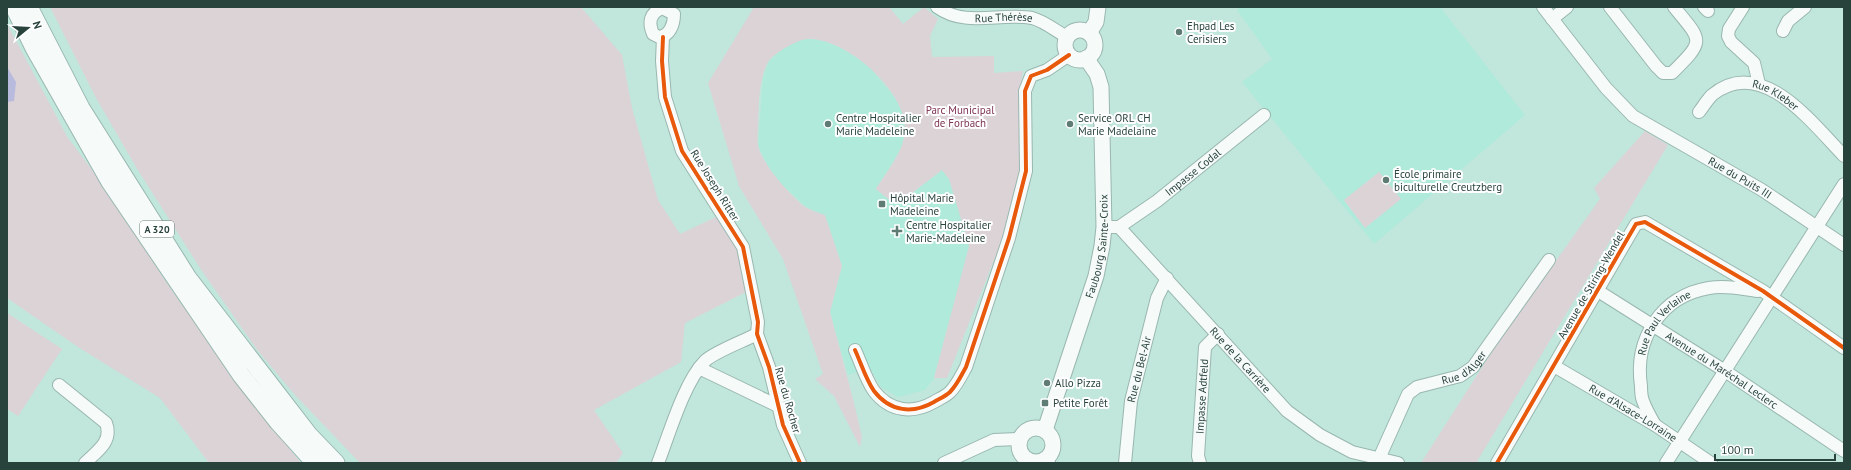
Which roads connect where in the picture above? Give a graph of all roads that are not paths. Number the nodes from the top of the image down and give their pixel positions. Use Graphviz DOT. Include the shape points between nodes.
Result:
graph roads {
  1 [pos="14,7"];
  2 [pos="29,7"];
  3 [pos="938,7"];
  4 [pos="1098,7"];
  5 [pos="1543,7"];
  6 [pos="1567,7"];
  7 [pos="1610,7"];
  8 [pos="1674,7"];
  9 [pos="1743,7"];
  10 [pos="1805,7"];
  11 [pos="656,9"];
  12 [pos="678,10"];
  13 [pos="1552,19"];
  14 [pos="1783,31"];
  15 [pos="1089,33"];
  16 [pos="663,37"];
  17 [pos="1068,37"];
  18 [pos="1069,55"];
  19 [pos="1086,58"];
  20 [pos="1759,84"];
  21 [pos="1699,112"];
  22 [pos="1264,116"];
  23 [pos="1844,156"];
  24 [pos="1844,184"];
  25 [pos="1104,227"];
  26 [pos="1119,227"];
  27 [pos="1816,227"];
  28 [pos="1844,245"];
  29 [pos="744,247"];
  30 [pos="1549,260"];
  31 [pos="1167,278"];
  32 [pos="1598,291"];
  33 [pos="1767,294"];
  34 [pos="1652,324"];
  35 [pos="757,334"];
  36 [pos="1218,334"];
  37 [pos="1844,348"];
  38 [pos="855,350"];
  39 [pos="1554,366"];
  40 [pos="700,368"];
  41 [pos="1725,371"];
  42 [pos="59,385"];
  43 [pos="778,406"];
  44 [pos="1655,425"];
  45 [pos="1045,430"];
  46 [pos="1020,439"];
  47 [pos="1679,442"];
  48 [pos="1844,451"];
  49 [pos="1024,461"];
  50 [pos="1048,461"];
  51 [pos="1378,461"];
  52 [pos="85,463"];
  53 [pos="315,463"];
  54 [pos="336,463"];
  55 [pos="658,463"];
  56 [pos="800,463"];
  57 [pos="944,463"];
  58 [pos="1125,463"];
  59 [pos="1200,463"];
  60 [pos="1398,463"];
  61 [pos="1498,463"];
  62 [pos="1666,463"];
  63 [pos="1711,463"];
  1 -- 53 [label="highway, A 320" via="114,189 241,375"];
  2 -- 54 [label="highway, A 320" via="81,108 188,278 309,435"];
  3 -- 17 [label="street, Rue Thérèse" via="958,16 982,19 1033,19"];
  4 -- 15 [label="main road" via="1096,22"];
  5 -- 13 [label="street, Rue du Puits III"];
  6 -- 13 [label="street"];
  7 -- 8 [label="street" via="1656,66 1663,73 1672,73 1696,47 1697,39 1693,30"];
  9 -- 20 [label="street" via="1729,29 1728,36 1754,62"];
  10 -- 14 [label="street" via="1788,21"];
  11 -- 12 [label="street"];
  11 -- 16 [label="street" via="650,27 653,34"];
  12 -- 16 [label="street" via="671,28"];
  13 -- 27 [label="street, Rue du Puits III" via="1606,88 1633,116 1762,190"];
  15 -- 17 [label="main road" via="1077,30"];
  15 -- 19 [label="main road" via="1094,39 1095,47 1092,54"];
  16 -- 29 [label="street, Rue Joseph Ritter" via="665,97 682,150"];
  17 -- 18 [label="main road" via="1066,47"];
  18 -- 19 [label="main road" via="1075,59"];
  18 -- 38 [label="street" via="1047,70 1031,76 1025,91 1026,171 1009,238 966,367 958,382 949,394 928,406 917,410 895,408 874,391"];
  19 -- 25 [label="main road, Faubourg Sainte-Croix" via="1097,74 1101,87"];
  20 -- 21 [label="street, Rue Kleber" via="1740,82 1721,89 1711,96"];
  20 -- 23 [label="street, Rue Kleber" via="1780,94"];
  22 -- 26 [label="street, Impasse Codal" via="1169,192"];
  24 -- 27 [label="street"];
  25 -- 26 [label="street"];
  25 -- 45 [label="main road, Faubourg Sainte-Croix" via="1096,276"];
  26 -- 31 [label="street, Rue de la Carrière"];
  27 -- 28 [label="street, Rue du Puits III"];
  27 -- 33 [label="street"];
  29 -- 35 [label="street, Rue du Rocher" via="758,322"];
  30 -- 51 [label="street, Rue d'Alger" via="1473,367 1460,376 1417,388 1408,394"];
  31 -- 36 [label="street, Rue de la Carrière"];
  31 -- 58 [label="street, Rue du Bel-Air" via="1157,298 1131,401"];
  32 -- 33 [label="street, Avenue de Stiring-Wendel" via="1636,224 1645,222"];
  32 -- 34 [label="street, Avenue du Maréchal Leclerc"];
  32 -- 39 [label="street, Avenue de Stiring-Wendel"];
  33 -- 34 [label="street, Rue Paul Verlaine" via="1730,286 1697,291 1664,309"];
  33 -- 37 [label="street, Avenue de Stiring-Wendel"];
  33 -- 41 [label="street"];
  34 -- 41 [label="street, Avenue du Maréchal Leclerc"];
  34 -- 44 [label="street, Rue Paul Verlaine" via="1641,349 1639,372 1643,400"];
  35 -- 40 [label="street" via="706,360"];
  35 -- 43 [label="street, Rue du Rocher" via="769,366"];
  36 -- 51 [label="street, Rue de la Carrière" via="1287,411 1320,435 1352,452"];
  36 -- 59 [label="street, Impasse Adtfeld" via="1205,347 1198,456"];
  39 -- 44 [label="street, Rue d'Alsace-Lorraine"];
  39 -- 61 [label="street, Avenue de Stiring-Wendel"];
  40 -- 43 [label="street, Rue du Rocher"];
  40 -- 55 [label="street" via="686,392"];
  41 -- 47 [label="street"];
  41 -- 48 [label="street, Avenue du Maréchal Leclerc"];
  42 -- 52 [label="street" via="106,423 109,432 108,438"];
  43 -- 56 [label="street, Rue du Rocher" via="783,425"];
  44 -- 47 [label="street, Rue d'Alsace-Lorraine"];
  45 -- 46 [label="main road" via="1035,427 1026,431"];
  45 -- 50 [label="main road" via="1054,444"];
  46 -- 49 [label="main road" via="1018,446"];
  46 -- 57 [label="street" via="994,440"];
  47 -- 62 [label="street"];
  47 -- 63 [label="street, Rue d'Alsace-Lorraine"];
  49 -- 50 [label="main road"];
  51 -- 60 [label="street, Rue de la Carrière"];
}
